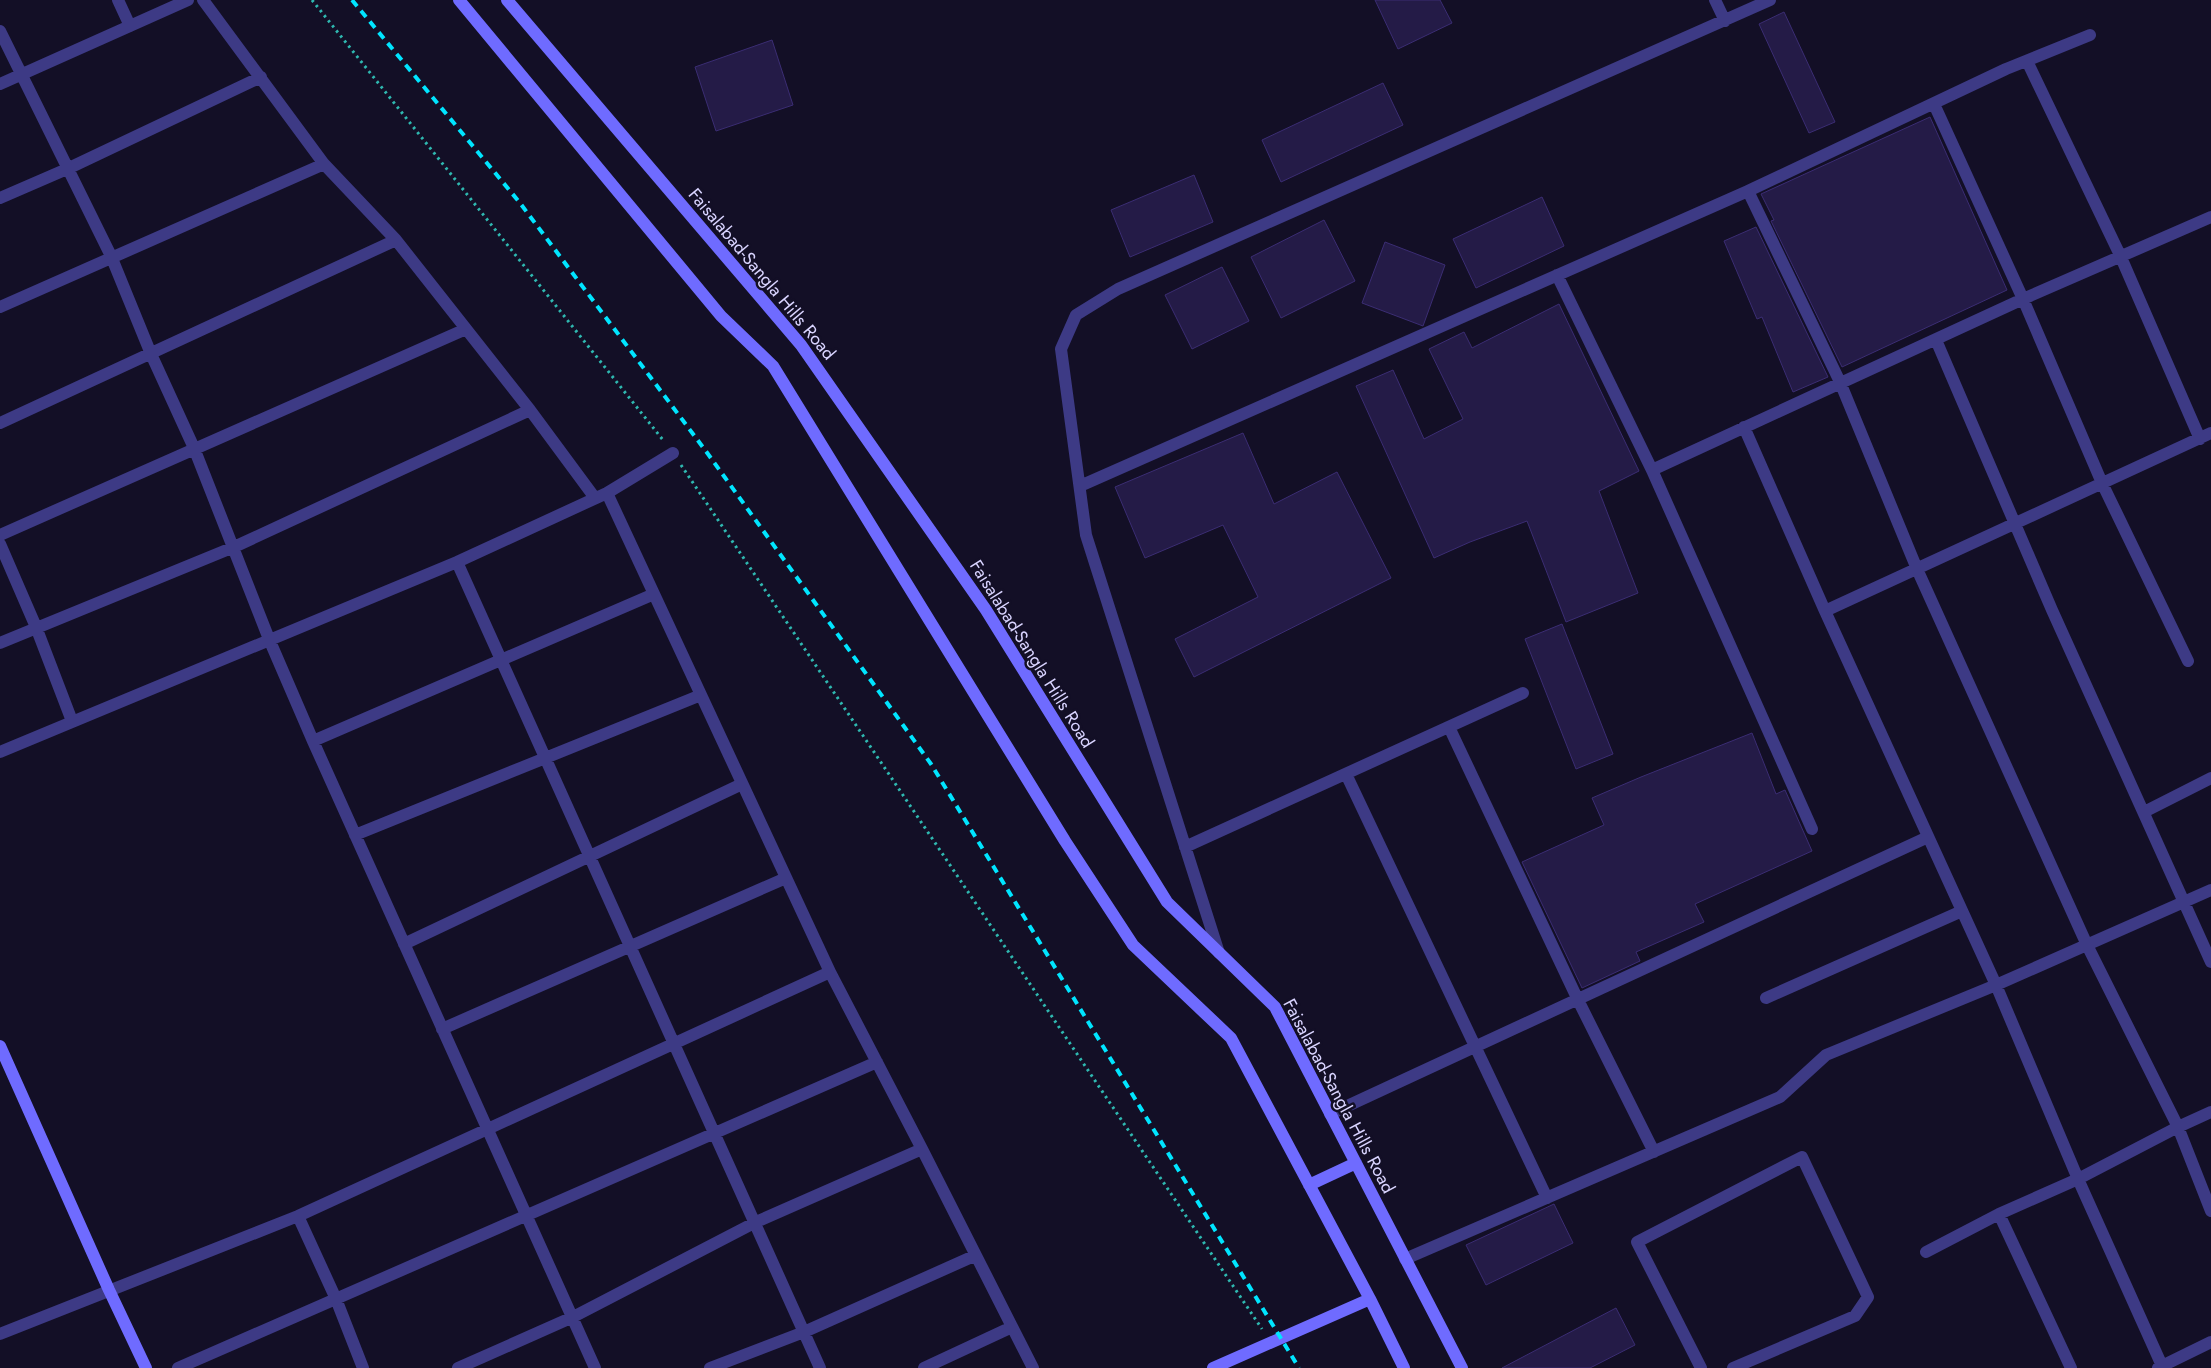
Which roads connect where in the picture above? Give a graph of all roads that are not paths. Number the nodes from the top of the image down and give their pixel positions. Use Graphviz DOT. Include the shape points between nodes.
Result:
graph roads {
  1 [pos="118,0"];
  2 [pos="188,0"];
  3 [pos="203,0"];
  4 [pos="459,0"];
  5 [pos="507,0"];
  6 [pos="1715,0"];
  7 [pos="1770,0"];
  8 [pos="1725,21"];
  9 [pos="130,26"];
  10 [pos="0,31"];
  11 [pos="2090,35"];
  12 [pos="2027,61"];
  13 [pos="21,74"];
  14 [pos="261,77"];
  15 [pos="0,84"];
  16 [pos="1934,104"];
  17 [pos="324,164"];
  18 [pos="67,168"];
  19 [pos="1748,191"];
  20 [pos="0,198"];
  21 [pos="2211,217"];
  22 [pos="396,240"];
  23 [pos="2120,255"];
  24 [pos="111,256"];
  25 [pos="1557,276"];
  26 [pos="2023,298"];
  27 [pos="0,307"];
  28 [pos="466,329"];
  29 [pos="1936,340"];
  30 [pos="152,354"];
  31 [pos="1840,382"];
  32 [pos="530,410"];
  33 [pos="0,423"];
  34 [pos="1744,427"];
  35 [pos="2205,436"];
  36 [pos="194,448"];
  37 [pos="674,453"];
  38 [pos="1652,470"];
  39 [pos="2102,483"];
  40 [pos="1080,486"];
  41 [pos="608,493"];
  42 [pos="595,498"];
  43 [pos="2015,523"];
  44 [pos="0,534"];
  45 [pos="0,544"];
  46 [pos="234,547"];
  47 [pos="457,562"];
  48 [pos="1917,569"];
  49 [pos="654,594"];
  50 [pos="1825,611"];
  51 [pos="36,626"];
  52 [pos="269,639"];
  53 [pos="0,643"];
  54 [pos="502,659"];
  55 [pos="2188,661"];
  56 [pos="1523,693"];
  57 [pos="701,695"];
  58 [pos="72,720"];
  59 [pos="1449,727"];
  60 [pos="313,741"];
  61 [pos="0,752"];
  62 [pos="546,757"];
  63 [pos="1346,774"];
  64 [pos="2211,778"];
  65 [pos="742,784"];
  66 [pos="2144,812"];
  67 [pos="1812,829"];
  68 [pos="355,836"];
  69 [pos="1928,837"];
  70 [pos="1185,847"];
  71 [pos="590,856"];
  72 [pos="786,878"];
  73 [pos="2211,890"];
  74 [pos="2185,902"];
  75 [pos="1962,912"];
  76 [pos="404,944"];
  77 [pos="2086,945"];
  78 [pos="631,946"];
  79 [pos="1219,953"];
  80 [pos="2211,962"];
  81 [pos="830,972"];
  82 [pos="1996,985"];
  83 [pos="1766,998"];
  84 [pos="1578,1000"];
  85 [pos="442,1029"];
  86 [pos="676,1044"];
  87 [pos="0,1046"];
  88 [pos="1474,1047"];
  89 [pos="877,1062"];
  90 [pos="2211,1112"];
  91 [pos="1330,1114"];
  92 [pos="2178,1127"];
  93 [pos="487,1131"];
  94 [pos="715,1132"];
  95 [pos="922,1149"];
  96 [pos="1654,1152"];
  97 [pos="1356,1163"];
  98 [pos="2078,1179"];
  99 [pos="1309,1185"];
  100 [pos="1547,1198"];
  101 [pos="2211,1211"];
  102 [pos="1999,1214"];
  103 [pos="298,1216"];
  104 [pos="525,1216"];
  105 [pos="756,1222"];
  106 [pos="1926,1252"];
  107 [pos="974,1256"];
  108 [pos="1405,1259"];
  109 [pos="108,1290"];
  110 [pos="1370,1298"];
  111 [pos="336,1299"];
  112 [pos="573,1317"];
  113 [pos="1012,1327"];
  114 [pos="804,1332"];
  115 [pos="0,1334"];
  116 [pos="2211,1342"];
  117 [pos="2161,1367"];
  118 [pos="146,1368"];
  119 [pos="178,1368"];
  120 [pos="363,1368"];
  121 [pos="458,1368"];
  122 [pos="595,1368"];
  123 [pos="710,1368"];
  124 [pos="820,1368"];
  125 [pos="924,1368"];
  126 [pos="1032,1368"];
  127 [pos="1213,1368"];
  128 [pos="1404,1368"];
  129 [pos="1462,1368"];
  130 [pos="1701,1368"];
  131 [pos="1733,1368"];
  132 [pos="2071,1368"];
  1 -- 9 [label="street"];
  2 -- 9 [label="street"];
  3 -- 14 [label="street"];
  4 -- 99 [label="main road" via="721,316 773,366 1133,945 1231,1038"];
  5 -- 79 [label="main road, Faisalabad-Sangla Hills Road" via="801,344 986,610 1167,902"];
  6 -- 8 [label="street"];
  7 -- 8 [label="street"];
  8 -- 40 [label="street" via="1118,289 1076,315 1060,349"];
  9 -- 13 [label="street"];
  10 -- 13 [label="street"];
  11 -- 12 [label="street"];
  12 -- 16 [label="street"];
  12 -- 23 [label="street"];
  13 -- 15 [label="street"];
  13 -- 18 [label="street"];
  14 -- 17 [label="street"];
  14 -- 18 [label="street"];
  16 -- 19 [label="street"];
  16 -- 26 [label="street"];
  17 -- 22 [label="street"];
  17 -- 24 [label="street"];
  18 -- 20 [label="street"];
  18 -- 24 [label="street"];
  19 -- 25 [label="street"];
  19 -- 31 [label="street"];
  21 -- 23 [label="street"];
  22 -- 28 [label="street"];
  22 -- 30 [label="street"];
  23 -- 26 [label="street"];
  23 -- 35 [label="street"];
  24 -- 27 [label="street"];
  24 -- 30 [label="street"];
  25 -- 38 [label="street"];
  25 -- 40 [label="street"];
  26 -- 29 [label="street"];
  26 -- 39 [label="street"];
  28 -- 32 [label="street"];
  28 -- 36 [label="street"];
  29 -- 31 [label="street"];
  29 -- 43 [label="street"];
  30 -- 33 [label="street"];
  30 -- 36 [label="street"];
  31 -- 34 [label="street"];
  31 -- 48 [label="street"];
  32 -- 42 [label="street"];
  32 -- 46 [label="street"];
  34 -- 38 [label="street"];
  34 -- 50 [label="street"];
  35 -- 39 [label="street"];
  36 -- 44 [label="street"];
  36 -- 46 [label="street"];
  37 -- 41 [label="street"];
  38 -- 67 [label="street"];
  39 -- 43 [label="street"];
  39 -- 55 [label="street"];
  40 -- 70 [label="street" via="1086,535"];
  41 -- 42 [label="street"];
  41 -- 49 [label="street"];
  42 -- 47 [label="street"];
  43 -- 48 [label="street"];
  43 -- 66 [label="street"];
  45 -- 51 [label="street"];
  46 -- 51 [label="street"];
  46 -- 52 [label="street"];
  47 -- 52 [label="street"];
  47 -- 54 [label="street"];
  48 -- 50 [label="street"];
  48 -- 77 [label="street"];
  49 -- 54 [label="street"];
  49 -- 57 [label="street"];
  50 -- 69 [label="street"];
  51 -- 53 [label="street"];
  51 -- 58 [label="street"];
  52 -- 58 [label="street"];
  52 -- 60 [label="street"];
  54 -- 60 [label="street"];
  54 -- 62 [label="street"];
  56 -- 59 [label="street"];
  57 -- 62 [label="street"];
  57 -- 65 [label="street"];
  58 -- 61 [label="street"];
  59 -- 63 [label="street"];
  59 -- 84 [label="street"];
  60 -- 68 [label="street"];
  62 -- 68 [label="street"];
  62 -- 71 [label="street"];
  63 -- 70 [label="street"];
  63 -- 88 [label="street"];
  64 -- 66 [label="street"];
  65 -- 71 [label="street"];
  65 -- 72 [label="street"];
  66 -- 74 [label="street"];
  68 -- 76 [label="street"];
  69 -- 75 [label="street"];
  69 -- 84 [label="street"];
  70 -- 79 [label="street"];
  71 -- 76 [label="street"];
  71 -- 78 [label="street"];
  72 -- 78 [label="street"];
  72 -- 81 [label="street"];
  73 -- 74 [label="street"];
  74 -- 77 [label="street"];
  74 -- 80 [label="street"];
  75 -- 82 [label="street"];
  75 -- 83 [label="street"];
  76 -- 85 [label="street"];
  77 -- 82 [label="street"];
  77 -- 92 [label="street"];
  78 -- 85 [label="street"];
  78 -- 86 [label="street"];
  79 -- 91 [label="main road, Faisalabad-Sangla Hills Road" via="1275,1007"];
  81 -- 86 [label="street"];
  81 -- 89 [label="street"];
  82 -- 96 [label="street" via="1826,1055 1780,1097"];
  82 -- 98 [label="street"];
  84 -- 88 [label="street"];
  84 -- 96 [label="street"];
  85 -- 93 [label="street"];
  86 -- 93 [label="street"];
  86 -- 94 [label="street"];
  87 -- 109 [label="main road"];
  88 -- 91 [label="street"];
  88 -- 100 [label="street"];
  89 -- 94 [label="street"];
  89 -- 95 [label="street"];
  90 -- 92 [label="street"];
  91 -- 97 [label="main road, Faisalabad-Sangla Hills Road"];
  92 -- 98 [label="street"];
  92 -- 101 [label="street"];
  93 -- 103 [label="street"];
  93 -- 104 [label="street"];
  94 -- 104 [label="street"];
  94 -- 105 [label="street"];
  95 -- 105 [label="street"];
  95 -- 107 [label="street"];
  96 -- 100 [label="street"];
  97 -- 99 [label="main road"];
  97 -- 108 [label="main road, Faisalabad-Sangla Hills Road"];
  98 -- 102 [label="street"];
  98 -- 117 [label="street"];
  99 -- 110 [label="main road"];
  100 -- 108 [label="street"];
  102 -- 106 [label="street"];
  102 -- 132 [label="street"];
  103 -- 109 [label="street"];
  103 -- 111 [label="street"];
  104 -- 111 [label="street"];
  104 -- 112 [label="street"];
  105 -- 112 [label="street"];
  105 -- 114 [label="street"];
  107 -- 113 [label="street"];
  107 -- 114 [label="street"];
  108 -- 129 [label="main road, Faisalabad-Sangla Hills Road"];
  109 -- 115 [label="street"];
  109 -- 118 [label="main road"];
  110 -- 127 [label="main road"];
  110 -- 128 [label="main road"];
  111 -- 119 [label="street"];
  111 -- 120 [label="street"];
  112 -- 121 [label="street"];
  112 -- 122 [label="street"];
  113 -- 125 [label="street"];
  113 -- 126 [label="street"];
  114 -- 123 [label="street"];
  114 -- 124 [label="street"];
  116 -- 117 [label="street"];
  130 -- 131 [label="street" via="1637,1242 1802,1157 1868,1297 1855,1316"];
}
